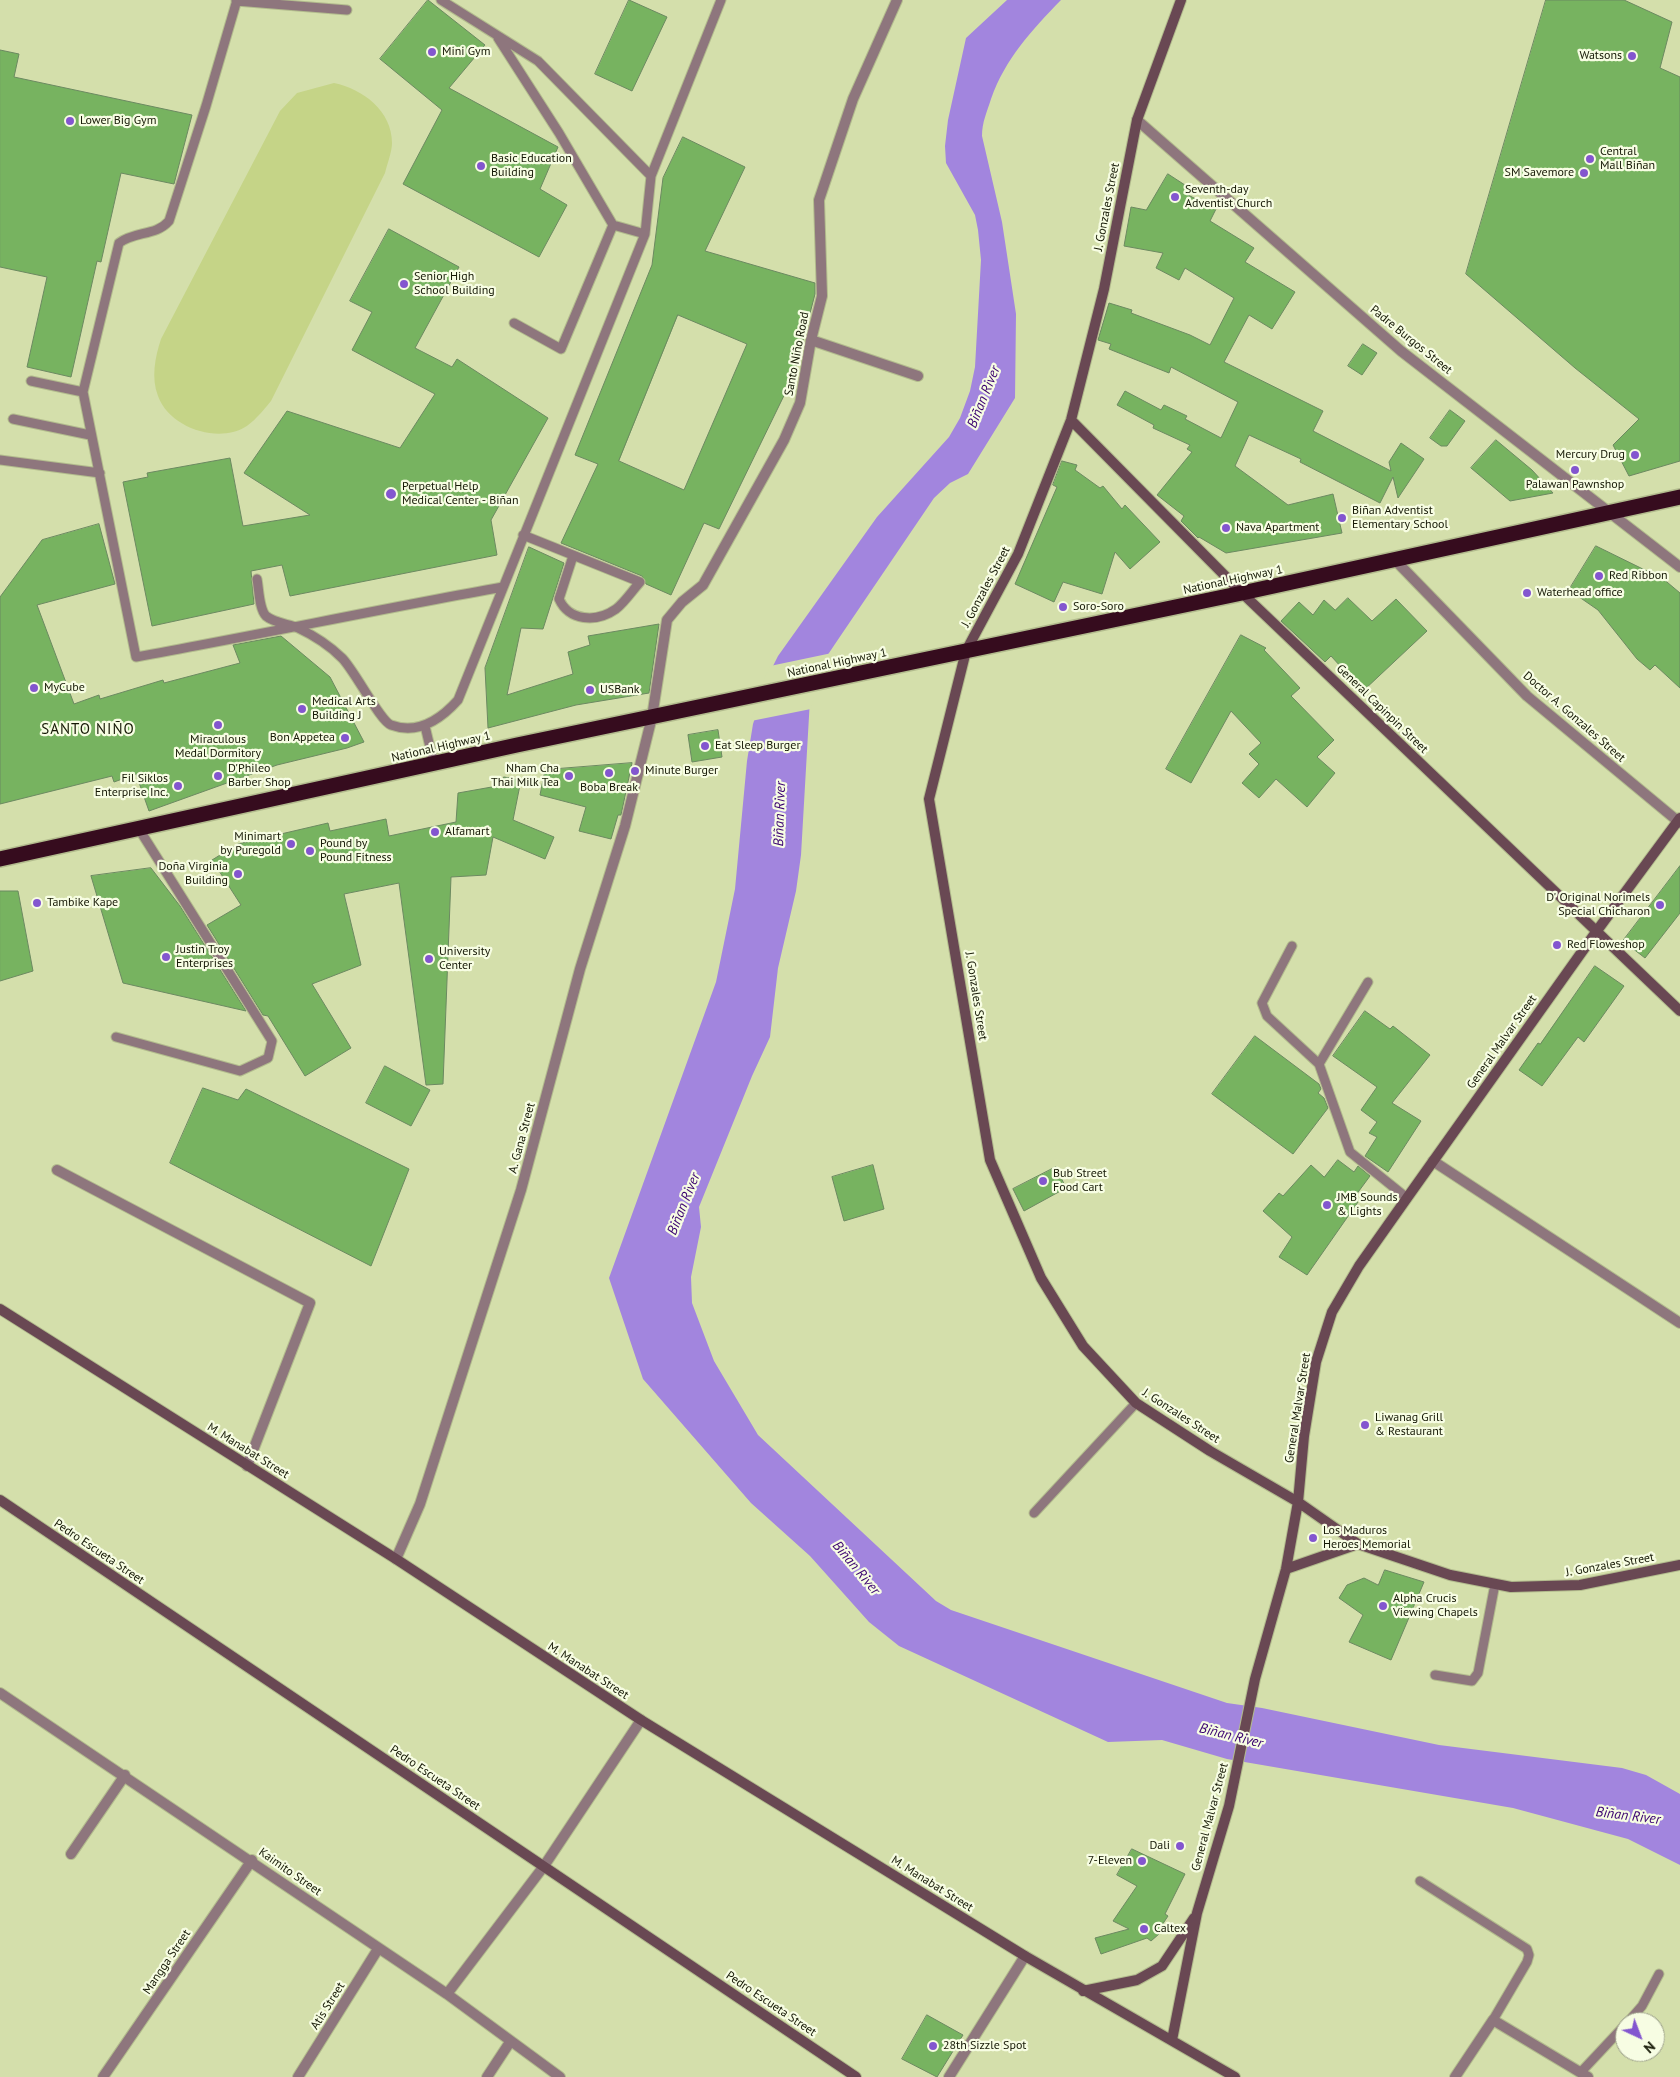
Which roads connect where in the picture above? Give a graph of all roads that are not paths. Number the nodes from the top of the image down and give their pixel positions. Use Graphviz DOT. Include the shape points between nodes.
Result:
graph roads {
  1 [pos="236,0"];
  2 [pos="441,0"];
  3 [pos="721,0"];
  4 [pos="897,0"];
  5 [pos="1181,0"];
  6 [pos="347,10"];
  7 [pos="496,34"];
  8 [pos="1137,120"];
  9 [pos="651,176"];
  10 [pos="614,225"];
  11 [pos="644,234"];
  12 [pos="514,323"];
  13 [pos="811,340"];
  14 [pos="918,376"];
  15 [pos="31,381"];
  16 [pos="83,392"];
  17 [pos="13,419"];
  18 [pos="1071,420"];
  19 [pos="90,435"];
  20 [pos="0,460"];
  21 [pos="100,473"];
  22 [pos="1680,497"];
  23 [pos="1610,512"];
  24 [pos="522,535"];
  25 [pos="573,556"];
  26 [pos="1394,559"];
  27 [pos="1680,567"];
  28 [pos="257,579"];
  29 [pos="503,587"];
  30 [pos="1242,593"];
  31 [pos="297,627"];
  32 [pos="966,651"];
  33 [pos="652,717"];
  34 [pos="425,726"];
  35 [pos="434,764"];
  36 [pos="1679,821"];
  37 [pos="139,829"];
  38 [pos="0,859"];
  39 [pos="1596,932"];
  40 [pos="1292,946"];
  41 [pos="1368,982"];
  42 [pos="1680,1011"];
  43 [pos="116,1037"];
  44 [pos="1319,1064"];
  45 [pos="1432,1161"];
  46 [pos="57,1170"];
  47 [pos="1406,1198"];
  48 [pos="0,1309"];
  49 [pos="1680,1323"];
  50 [pos="1136,1403"];
  51 [pos="247,1466"];
  52 [pos="0,1500"];
  53 [pos="1298,1502"];
  54 [pos="1034,1513"];
  55 [pos="1358,1544"];
  56 [pos="396,1559"];
  57 [pos="1680,1565"];
  58 [pos="1286,1569"];
  59 [pos="1495,1584"];
  60 [pos="1434,1675"];
  61 [pos="0,1693"];
  62 [pos="641,1720"];
  63 [pos="125,1776"];
  64 [pos="71,1854"];
  65 [pos="252,1860"];
  66 [pos="544,1866"];
  67 [pos="1420,1881"];
  68 [pos="1197,1913"];
  69 [pos="378,1949"];
  70 [pos="1025,1956"];
  71 [pos="1659,1974"];
  72 [pos="1083,1991"];
  73 [pos="447,1994"];
  74 [pos="1637,2012"];
  75 [pos="1493,2020"];
  76 [pos="1615,2037"];
  77 [pos="1172,2040"];
  78 [pos="510,2042"];
  79 [pos="1585,2074"];
  80 [pos="103,2077"];
  81 [pos="298,2077"];
  82 [pos="487,2077"];
  83 [pos="560,2077"];
  84 [pos="856,2077"];
  85 [pos="949,2077"];
  86 [pos="1235,2077"];
  87 [pos="1455,2077"];
  1 -- 6 [label="lane"];
  1 -- 16 [label="lane" via="169,221 162,229 125,238 119,243"];
  2 -- 7 [label="lane"];
  3 -- 9 [label="lane"];
  4 -- 13 [label="street, Santo Niño Road" via="854,99 819,200 822,296"];
  5 -- 8 [label="street, J. Gonzales Street"];
  7 -- 9 [label="lane" via="538,61"];
  7 -- 10 [label="lane"];
  8 -- 18 [label="street, J. Gonzales Street" via="1104,289"];
  8 -- 23 [label="street, Padre Burgos Street" via="1402,351"];
  9 -- 11 [label="lane"];
  10 -- 11 [label="lane"];
  10 -- 12 [label="lane" via="561,349"];
  11 -- 24 [label="lane"];
  13 -- 14 [label="street"];
  13 -- 33 [label="street, Santo Niño Road" via="800,403 784,440 703,585 682,602 668,620"];
  15 -- 16 [label="lane"];
  16 -- 19 [label="lane"];
  17 -- 19 [label="lane"];
  18 -- 30 [label="street, General Capinpin Street"];
  18 -- 32 [label="street, J. Gonzales Street" via="1018,554"];
  19 -- 21 [label="lane"];
  20 -- 21 [label="lane"];
  21 -- 31 [label="lane" via="136,657"];
  22 -- 23 [label="highway, National Highway 1"];
  23 -- 26 [label="highway, National Highway 1"];
  23 -- 27 [label="street, Padre Burgos Street"];
  24 -- 25 [label="lane"];
  24 -- 29 [label="lane"];
  25 -- 25 [label="lane" via="582,559 640,582 617,608 604,616 574,617 563,609 558,599"];
  26 -- 30 [label="highway, National Highway 1"];
  26 -- 36 [label="street, Doctor A. Gonzales Street" via="1527,696"];
  28 -- 31 [label="lane" via="263,611 267,616"];
  29 -- 31 [label="lane"];
  29 -- 34 [label="lane" via="458,700 447,712"];
  30 -- 32 [label="highway, National Highway 1"];
  30 -- 39 [label="street, General Capinpin Street"];
  31 -- 34 [label="lane" via="324,642 344,660 389,724 403,728"];
  32 -- 33 [label="highway, National Highway 1"];
  32 -- 50 [label="street, J. Gonzales Street" via="928,798 990,1160 1041,1278 1083,1346"];
  33 -- 35 [label="highway, National Highway 1"];
  33 -- 56 [label="street, A. Gana Street" via="625,826 580,969 521,1190 420,1504"];
  34 -- 35 [label="lane"];
  35 -- 37 [label="highway, National Highway 1"];
  36 -- 39 [label="street, General Malvar Street"];
  37 -- 38 [label="highway, National Highway 1"];
  37 -- 43 [label="lane" via="272,1041 268,1058 240,1071"];
  39 -- 42 [label="street, General Capinpin Street"];
  39 -- 45 [label="street, General Malvar Street"];
  40 -- 44 [label="lane" via="1262,1003 1267,1016"];
  41 -- 44 [label="lane"];
  44 -- 47 [label="lane" via="1350,1152"];
  45 -- 47 [label="street, General Malvar Street"];
  45 -- 49 [label="street"];
  46 -- 51 [label="street" via="310,1303"];
  47 -- 53 [label="street, General Malvar Street" via="1332,1312 1316,1362"];
  48 -- 51 [label="street, M. Manabat Street"];
  50 -- 53 [label="street, J. Gonzales Street"];
  50 -- 54 [label="lane"];
  51 -- 56 [label="street, M. Manabat Street"];
  52 -- 66 [label="street, Pedro Escueta Street"];
  53 -- 55 [label="street, J. Gonzales Street"];
  53 -- 58 [label="street, General Malvar Street"];
  55 -- 58 [label="street"];
  55 -- 59 [label="street, J. Gonzales Street" via="1450,1575"];
  56 -- 62 [label="street, M. Manabat Street"];
  57 -- 59 [label="street, J. Gonzales Street" via="1580,1585 1511,1587"];
  58 -- 68 [label="street, General Malvar Street" via="1255,1679 1229,1806"];
  59 -- 60 [label="lane" via="1478,1673 1472,1681"];
  61 -- 63 [label="street, Kaimito Street"];
  62 -- 66 [label="street"];
  62 -- 70 [label="street, M. Manabat Street"];
  63 -- 64 [label="street"];
  63 -- 65 [label="street, Kaimito Street"];
  65 -- 69 [label="street, Kaimito Street"];
  65 -- 80 [label="street, Mangga Street"];
  66 -- 73 [label="street"];
  66 -- 84 [label="street, Pedro Escueta Street"];
  67 -- 75 [label="lane" via="1527,1949 1530,1955 1527,1962"];
  68 -- 72 [label="street" via="1162,1966 1137,1980"];
  68 -- 77 [label="street, General Malvar Street"];
  69 -- 73 [label="street, Kaimito Street"];
  69 -- 81 [label="street, Atis Street"];
  70 -- 72 [label="street, M. Manabat Street"];
  70 -- 85 [label="street"];
  71 -- 74 [label="lane"];
  72 -- 77 [label="street, M. Manabat Street"];
  73 -- 78 [label="street, Kaimito Street"];
  75 -- 79 [label="street"];
  75 -- 87 [label="street"];
  76 -- 79 [label="lane"];
  77 -- 86 [label="street, M. Manabat Street"];
  78 -- 82 [label="street"];
  78 -- 83 [label="street, Kaimito Street"];
}
